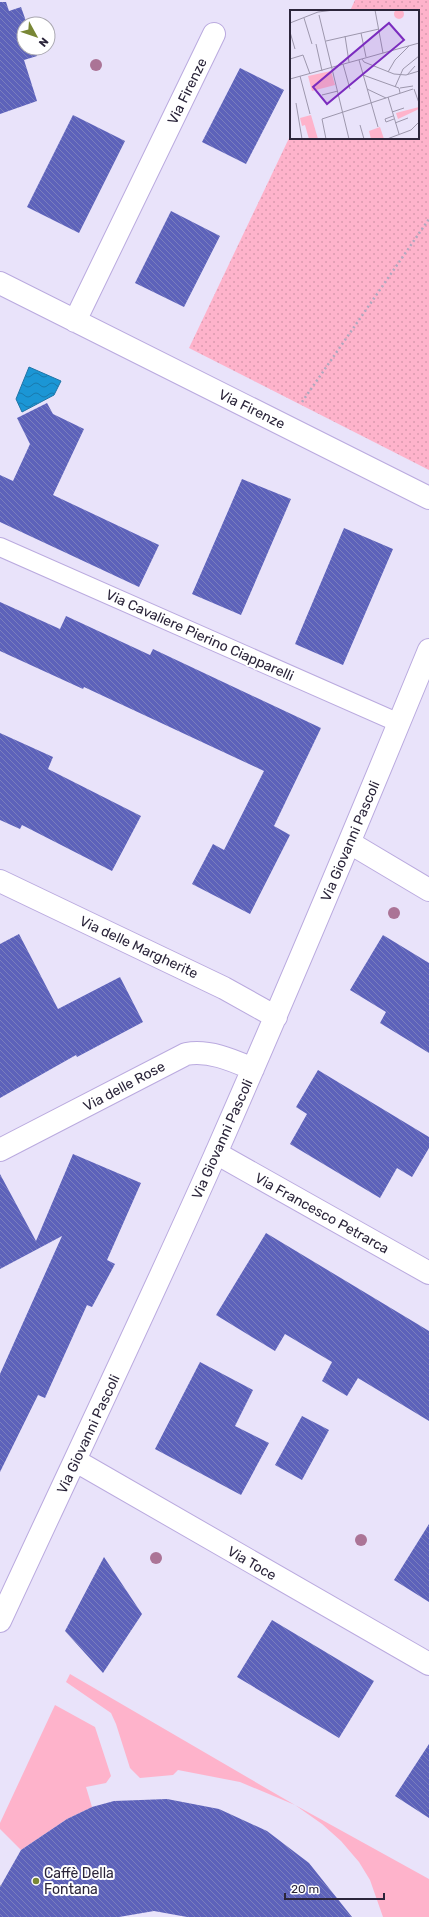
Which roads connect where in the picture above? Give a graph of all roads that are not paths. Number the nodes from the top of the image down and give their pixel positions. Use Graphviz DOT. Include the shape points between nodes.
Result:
graph roads {
  1 [pos="214,34"];
  2 [pos="0,283"];
  3 [pos="75,321"];
  4 [pos="429,498"];
  5 [pos="0,547"];
  6 [pos="429,650"];
  7 [pos="399,722"];
  8 [pos="350,843"];
  9 [pos="2,884"];
  10 [pos="429,890"];
  11 [pos="276,1017"];
  12 [pos="253,1069"];
  13 [pos="0,1150"];
  14 [pos="216,1153"];
  15 [pos="429,1273"];
  16 [pos="76,1461"];
  17 [pos="0,1621"];
  18 [pos="429,1664"];
  1 -- 3 [label="street, Via Firenze"];
  2 -- 3 [label="street, Via Firenze"];
  3 -- 4 [label="street, Via Firenze"];
  5 -- 7 [label="lane, Via Cavaliere Pierino Ciapparelli"];
  6 -- 7 [label="street, Via Giovanni Pascoli"];
  7 -- 8 [label="street, Via Giovanni Pascoli"];
  8 -- 10 [label="street"];
  8 -- 11 [label="street, Via Giovanni Pascoli"];
  9 -- 11 [label="street, Via delle Margherite" via="224,988"];
  11 -- 12 [label="street, Via Giovanni Pascoli"];
  12 -- 13 [label="street, Via delle Rose" via="215,1055 186,1054"];
  12 -- 14 [label="street, Via Giovanni Pascoli"];
  14 -- 15 [label="street, Via Francesco Petrarca"];
  14 -- 16 [label="street, Via Giovanni Pascoli"];
  16 -- 17 [label="street, Via Giovanni Pascoli"];
  16 -- 18 [label="street, Via Toce"];
}
